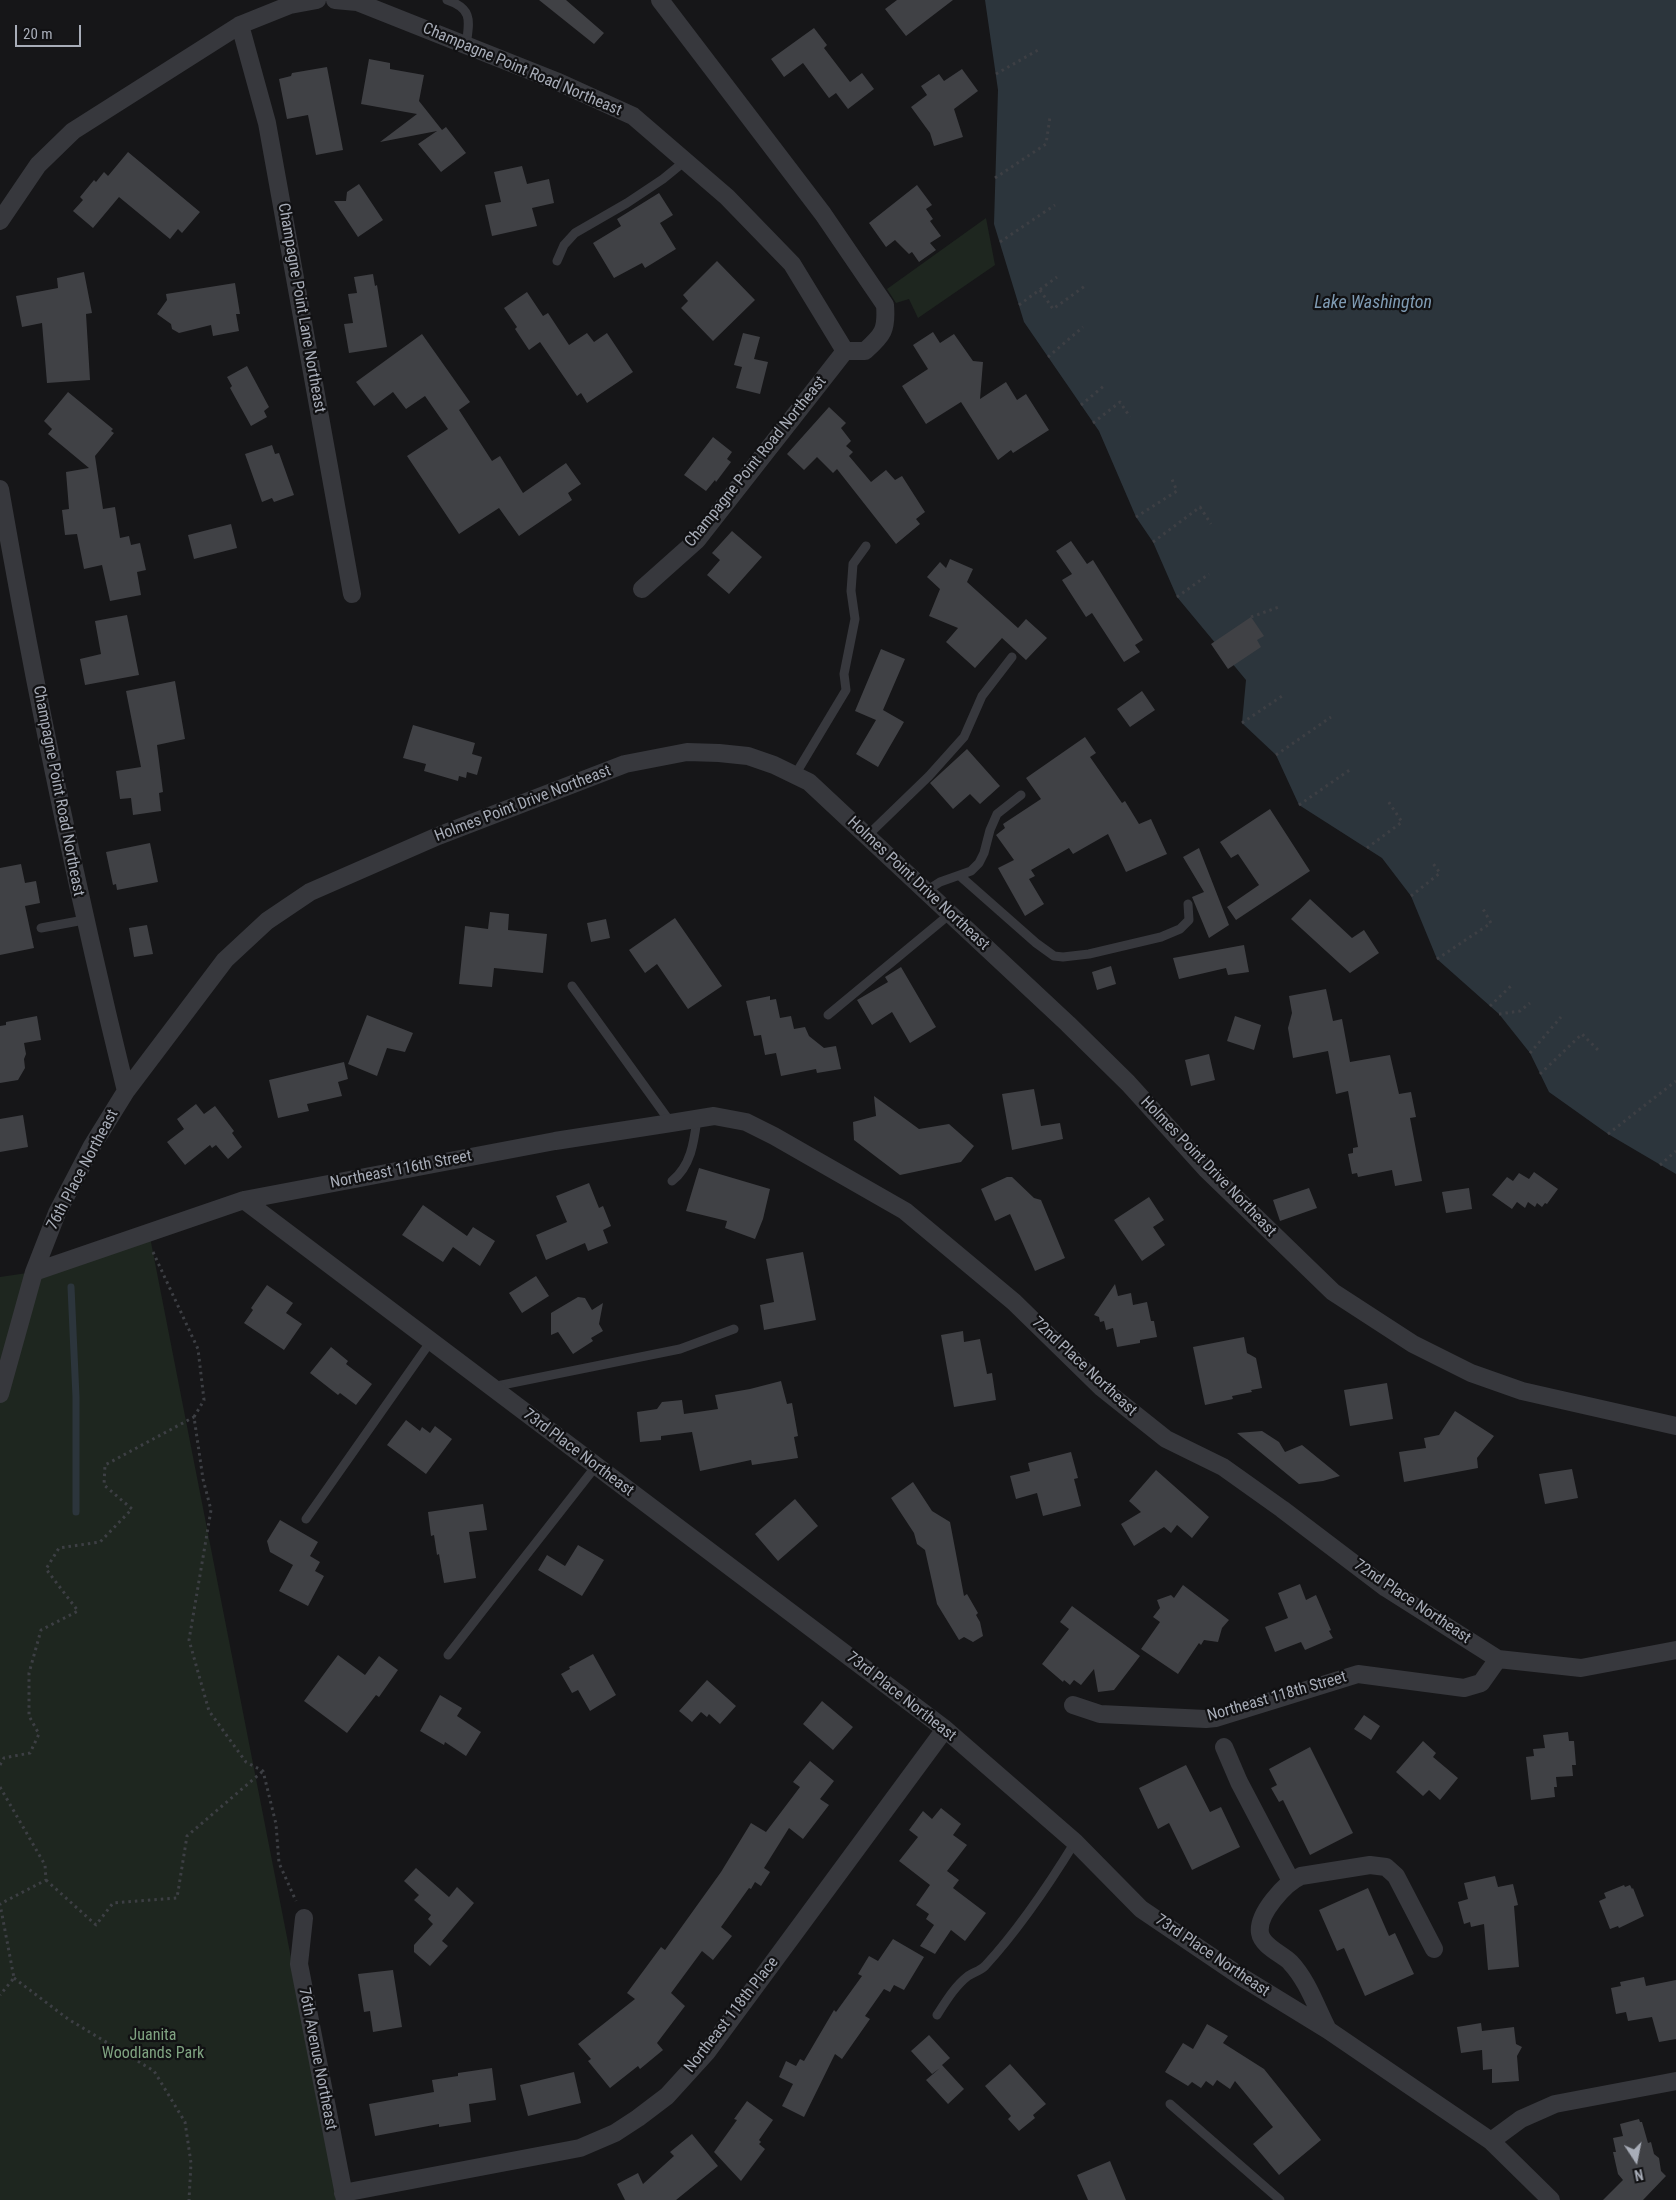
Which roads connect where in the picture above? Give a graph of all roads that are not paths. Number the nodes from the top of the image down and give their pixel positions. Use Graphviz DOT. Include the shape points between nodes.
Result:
graph roads {
  1 [pos="447,0"];
  2 [pos="660,0"];
  3 [pos="307,1"];
  4 [pos="344,1"];
  5 [pos="240,25"];
  6 [pos="466,46"];
  7 [pos="684,161"];
  8 [pos="0,221"];
  9 [pos="557,261"];
  10 [pos="845,350"];
  11 [pos="0,488"];
  12 [pos="866,546"];
  13 [pos="642,589"];
  14 [pos="352,594"];
  15 [pos="1012,657"];
  16 [pos="796,776"];
  17 [pos="1021,794"];
  18 [pos="867,836"];
  19 [pos="960,876"];
  20 [pos="926,891"];
  21 [pos="1188,904"];
  22 [pos="950,914"];
  23 [pos="84,920"];
  24 [pos="41,928"];
  25 [pos="572,986"];
  26 [pos="828,1015"];
  27 [pos="126,1091"];
  28 [pos="697,1119"];
  29 [pos="671,1123"];
  30 [pos="774,1136"];
  31 [pos="672,1181"];
  32 [pos="244,1200"];
  33 [pos="34,1272"];
  34 [pos="734,1329"];
  35 [pos="431,1341"];
  36 [pos="492,1387"];
  37 [pos="0,1394"];
  38 [pos="1676,1426"];
  39 [pos="596,1466"];
  40 [pos="306,1519"];
  41 [pos="1676,1650"];
  42 [pos="448,1656"];
  43 [pos="1498,1659"];
  44 [pos="1073,1705"];
  45 [pos="945,1729"];
  46 [pos="1224,1747"];
  47 [pos="1075,1842"];
  48 [pos="1291,1881"];
  49 [pos="304,1918"];
  50 [pos="1434,1949"];
  51 [pos="937,2015"];
  52 [pos="1328,2030"];
  53 [pos="1676,2081"];
  54 [pos="1170,2104"];
  55 [pos="1491,2141"];
  56 [pos="344,2196"];
  57 [pos="1280,2200"];
  58 [pos="1551,2200"];
  1 -- 6 [label="lane" via="459,4 467,13"];
  2 -- 10 [label="street" via="815,203 885,305 887,322 881,338 865,351"];
  3 -- 5 [label="street"];
  4 -- 6 [label="street, Champagne Point Road Northeast" via="357,2"];
  5 -- 8 [label="street" via="73,131 38,165"];
  5 -- 14 [label="street, Champagne Point Lane Northeast" via="267,123"];
  6 -- 7 [label="street, Champagne Point Road Northeast" via="633,116"];
  7 -- 9 [label="lane" via="664,179 575,233 564,245"];
  7 -- 10 [label="street, Champagne Point Road Northeast" via="727,197 792,264"];
  10 -- 13 [label="street, Champagne Point Road Northeast" via="697,540"];
  11 -- 23 [label="street, Champagne Point Road Northeast" via="18,596"];
  12 -- 16 [label="lane" via="853,564 851,590 855,619 844,674 846,690"];
  15 -- 18 [label="lane" via="982,696 964,737"];
  16 -- 18 [label="street, Holmes Point Drive Northeast" via="809,782"];
  16 -- 27 [label="street, Holmes Point Drive Northeast" via="748,756 720,753 687,752 625,764 438,836 310,892 267,921 225,960"];
  17 -- 19 [label="lane" via="997,814 979,863"];
  18 -- 20 [label="street, Holmes Point Drive Northeast"];
  19 -- 20 [label="lane" via="940,882"];
  19 -- 21 [label="lane" via="1054,956 1089,954 1180,929 1189,920"];
  20 -- 22 [label="street, Holmes Point Drive Northeast"];
  22 -- 26 [label="lane"];
  22 -- 38 [label="street, Holmes Point Drive Northeast" via="1128,1083 1206,1169 1333,1292 1413,1344 1471,1373 1522,1391"];
  23 -- 24 [label="lane"];
  23 -- 27 [label="street, Champagne Point Road Northeast"];
  25 -- 29 [label="lane"];
  27 -- 33 [label="street, 76th Place Northeast" via="92,1146 57,1213"];
  28 -- 29 [label="street, Northeast 116th Street"];
  28 -- 30 [label="street, Northeast 116th Street" via="714,1116 746,1122"];
  28 -- 31 [label="lane" via="694,1145 682,1173"];
  29 -- 32 [label="street, Northeast 116th Street" via="545,1143"];
  30 -- 43 [label="street, 72nd Place Northeast" via="905,1210 1014,1302 1102,1388 1166,1439 1222,1467 1386,1588"];
  32 -- 33 [label="street, Northeast 116th Street"];
  32 -- 35 [label="street, 73rd Place Northeast"];
  33 -- 37 [label="street, 76th Place Northeast"];
  34 -- 36 [label="lane" via="680,1349"];
  35 -- 36 [label="street, 73rd Place Northeast"];
  35 -- 40 [label="lane"];
  36 -- 39 [label="street, 73rd Place Northeast"];
  39 -- 42 [label="lane"];
  39 -- 45 [label="street, 73rd Place Northeast"];
  41 -- 43 [label="street" via="1582,1668"];
  43 -- 44 [label="street, Northeast 118th Street" via="1481,1683 1464,1688 1358,1674 1206,1720 1100,1714"];
  45 -- 47 [label="street, 73rd Place Northeast"];
  45 -- 56 [label="street, Northeast 118th Place" via="707,2052 667,2096 615,2133 580,2148"];
  46 -- 48 [label="street"];
  47 -- 51 [label="lane" via="1027,1915 983,1968 954,1990"];
  47 -- 52 [label="street, 73rd Place Northeast" via="1141,1909"];
  48 -- 50 [label="street" via="1301,1876 1370,1865 1386,1867 1400,1883"];
  48 -- 52 [label="street" via="1278,1893 1268,1910 1260,1926 1260,1935 1296,1969"];
  49 -- 56 [label="street, 76th Avenue Northeast" via="298,1964"];
  52 -- 55 [label="street, 73rd Place Northeast"];
  53 -- 55 [label="street" via="1555,2104 1521,2119"];
  54 -- 57 [label="lane"];
  55 -- 58 [label="street, 73rd Place Northeast"];
}
